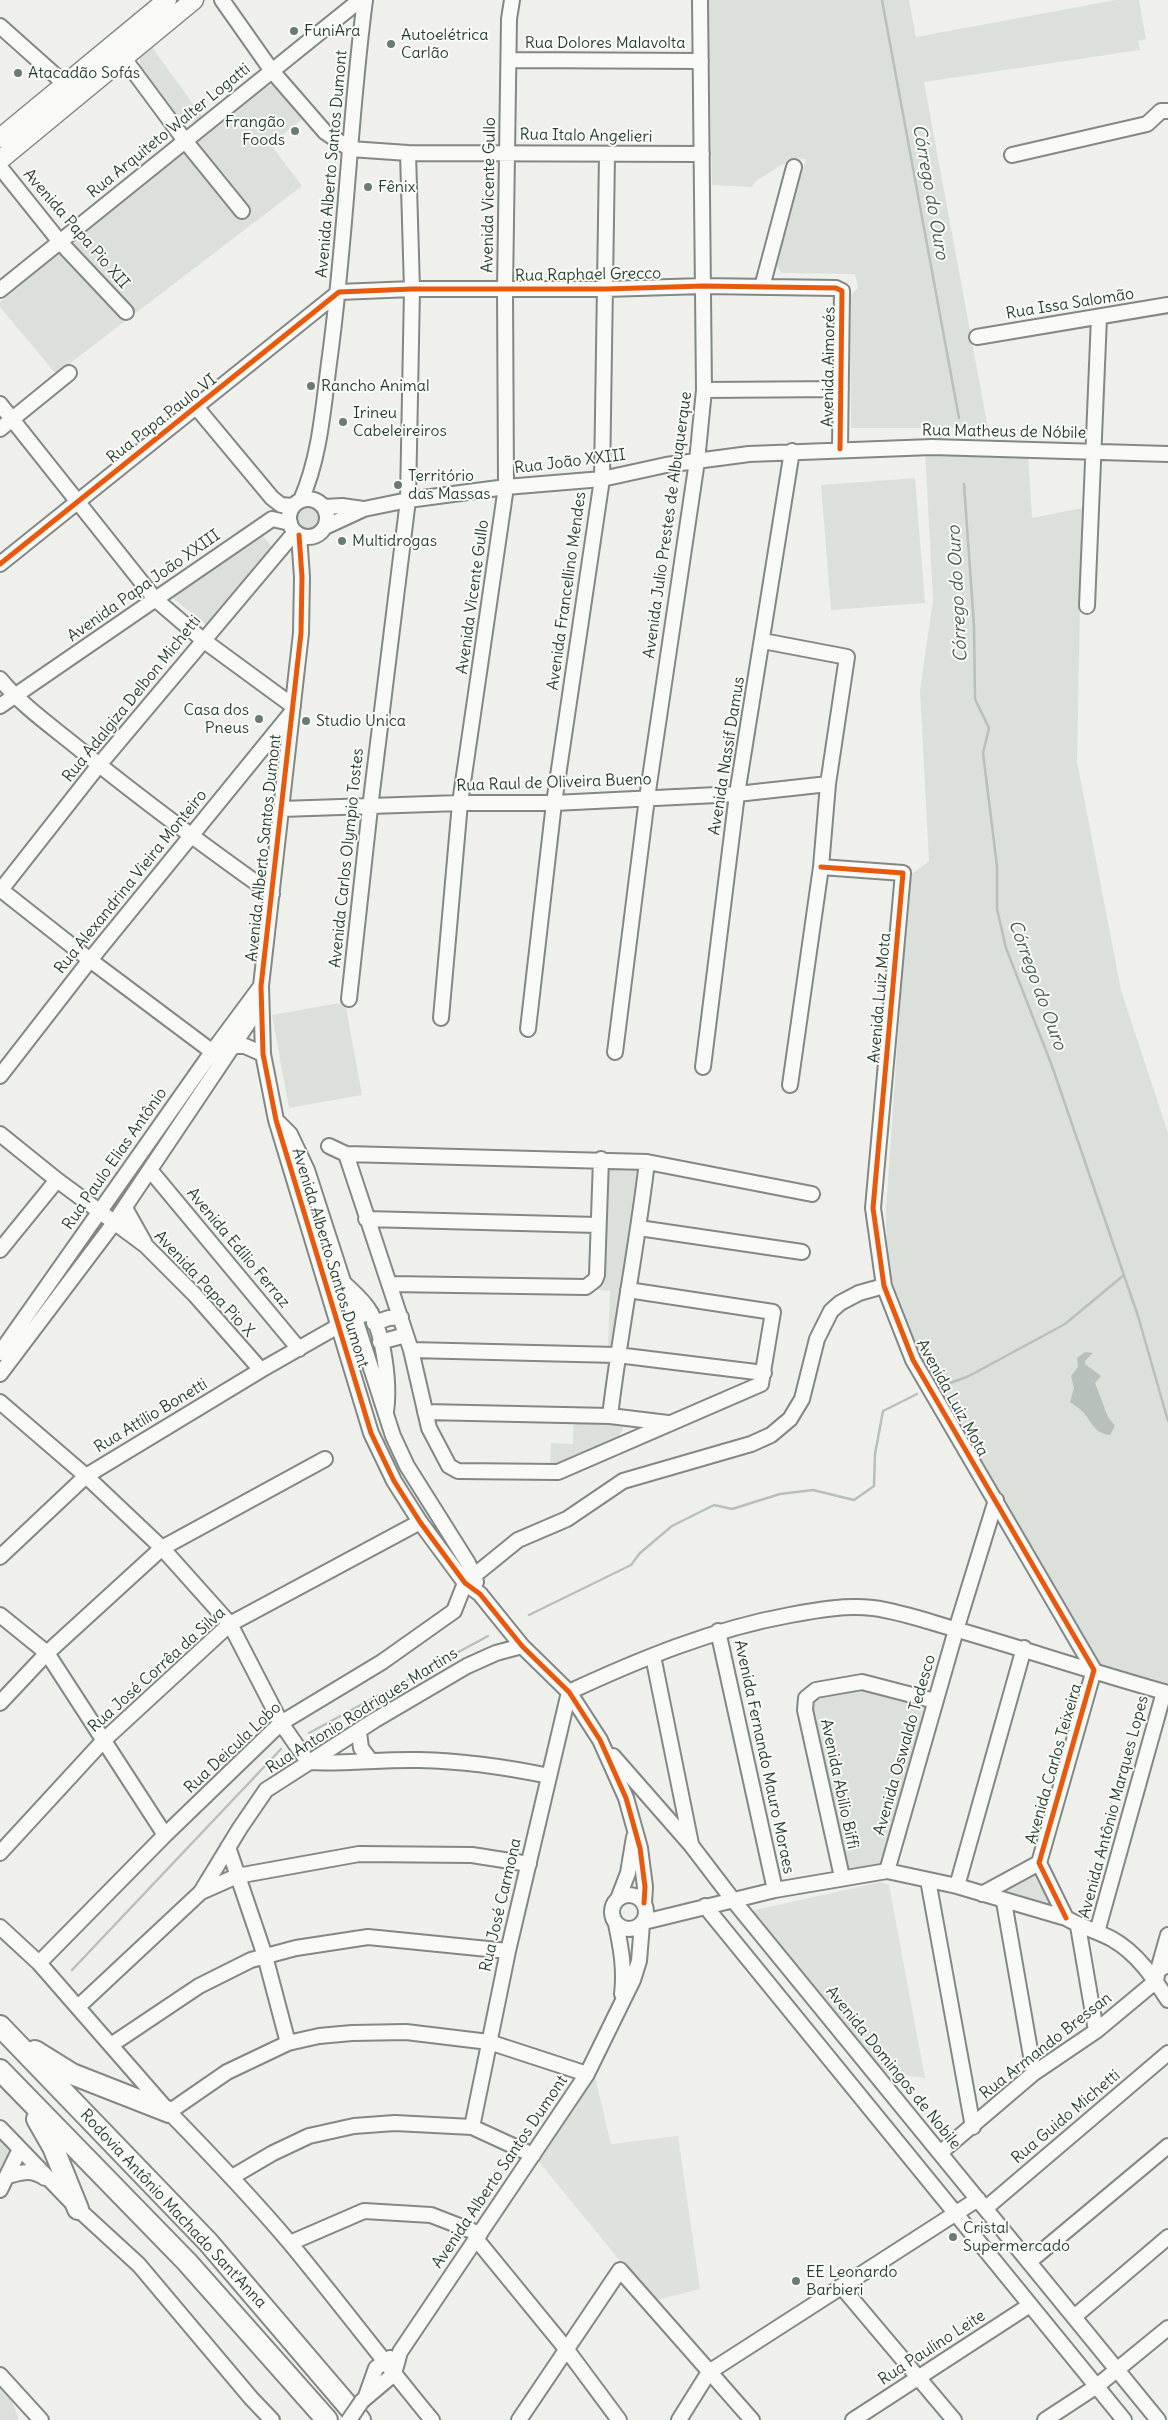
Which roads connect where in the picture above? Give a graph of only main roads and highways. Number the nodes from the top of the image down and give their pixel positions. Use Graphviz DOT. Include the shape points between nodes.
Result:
graph roads {
  1 [pos="167,0"];
  2 [pos="194,0"];
  3 [pos="0,138"];
  4 [pos="0,160"];
  5 [pos="6,2032"];
  6 [pos="0,2070"];
  7 [pos="0,2076"];
  8 [pos="169,2112"];
  9 [pos="78,2209"];
  10 [pos="363,2405"];
  11 [pos="327,2420"];
  1 -- 3 [label="main road"];
  2 -- 4 [label="main road"];
  5 -- 8 [label="highway" via="72,2074"];
  5 -- 10 [label="highway, Rodovia Antônio Machado Sant'Anna"];
  6 -- 11 [label="highway, Rodovia Antônio Machado Sant'Anna" via="187,2262"];
  7 -- 9 [label="highway" via="39,2122 53,2147"];
}
